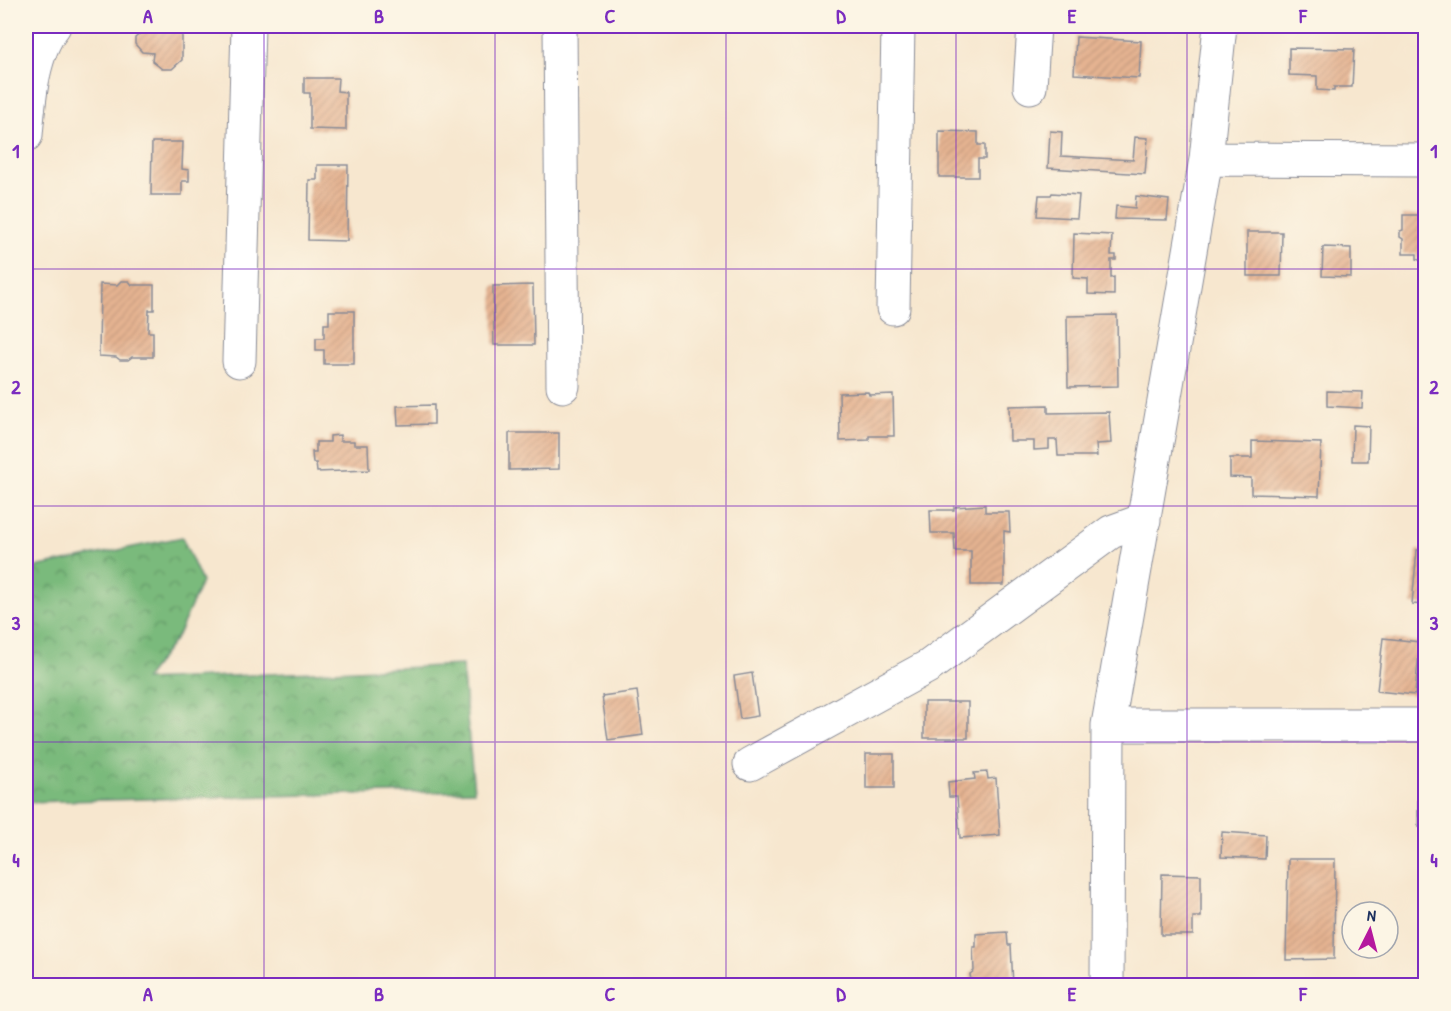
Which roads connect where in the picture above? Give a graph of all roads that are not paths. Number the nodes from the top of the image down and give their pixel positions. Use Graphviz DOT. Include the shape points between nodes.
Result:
graph roads {
  1 [pos="54,26"];
  2 [pos="248,26"];
  3 [pos="560,26"];
  4 [pos="898,26"];
  5 [pos="1034,26"];
  6 [pos="1220,26"];
  7 [pos="1030,87"];
  8 [pos="26,135"];
  9 [pos="1206,159"];
  10 [pos="1425,160"];
  11 [pos="892,308"];
  12 [pos="239,361"];
  13 [pos="563,386"];
  14 [pos="1144,520"];
  15 [pos="1108,725"];
  16 [pos="1425,725"];
  17 [pos="750,764"];
  18 [pos="1107,986"];
  1 -- 8 [label="street" via="48,32 32,78"];
  2 -- 12 [label="street"];
  3 -- 13 [label="street"];
  4 -- 11 [label="street"];
  5 -- 7 [label="street"];
  6 -- 9 [label="street"];
  9 -- 10 [label="street"];
  9 -- 14 [label="street"];
  14 -- 15 [label="street"];
  14 -- 17 [label="street" via="1111,532 928,666"];
  15 -- 16 [label="street"];
  15 -- 18 [label="street"];
}
